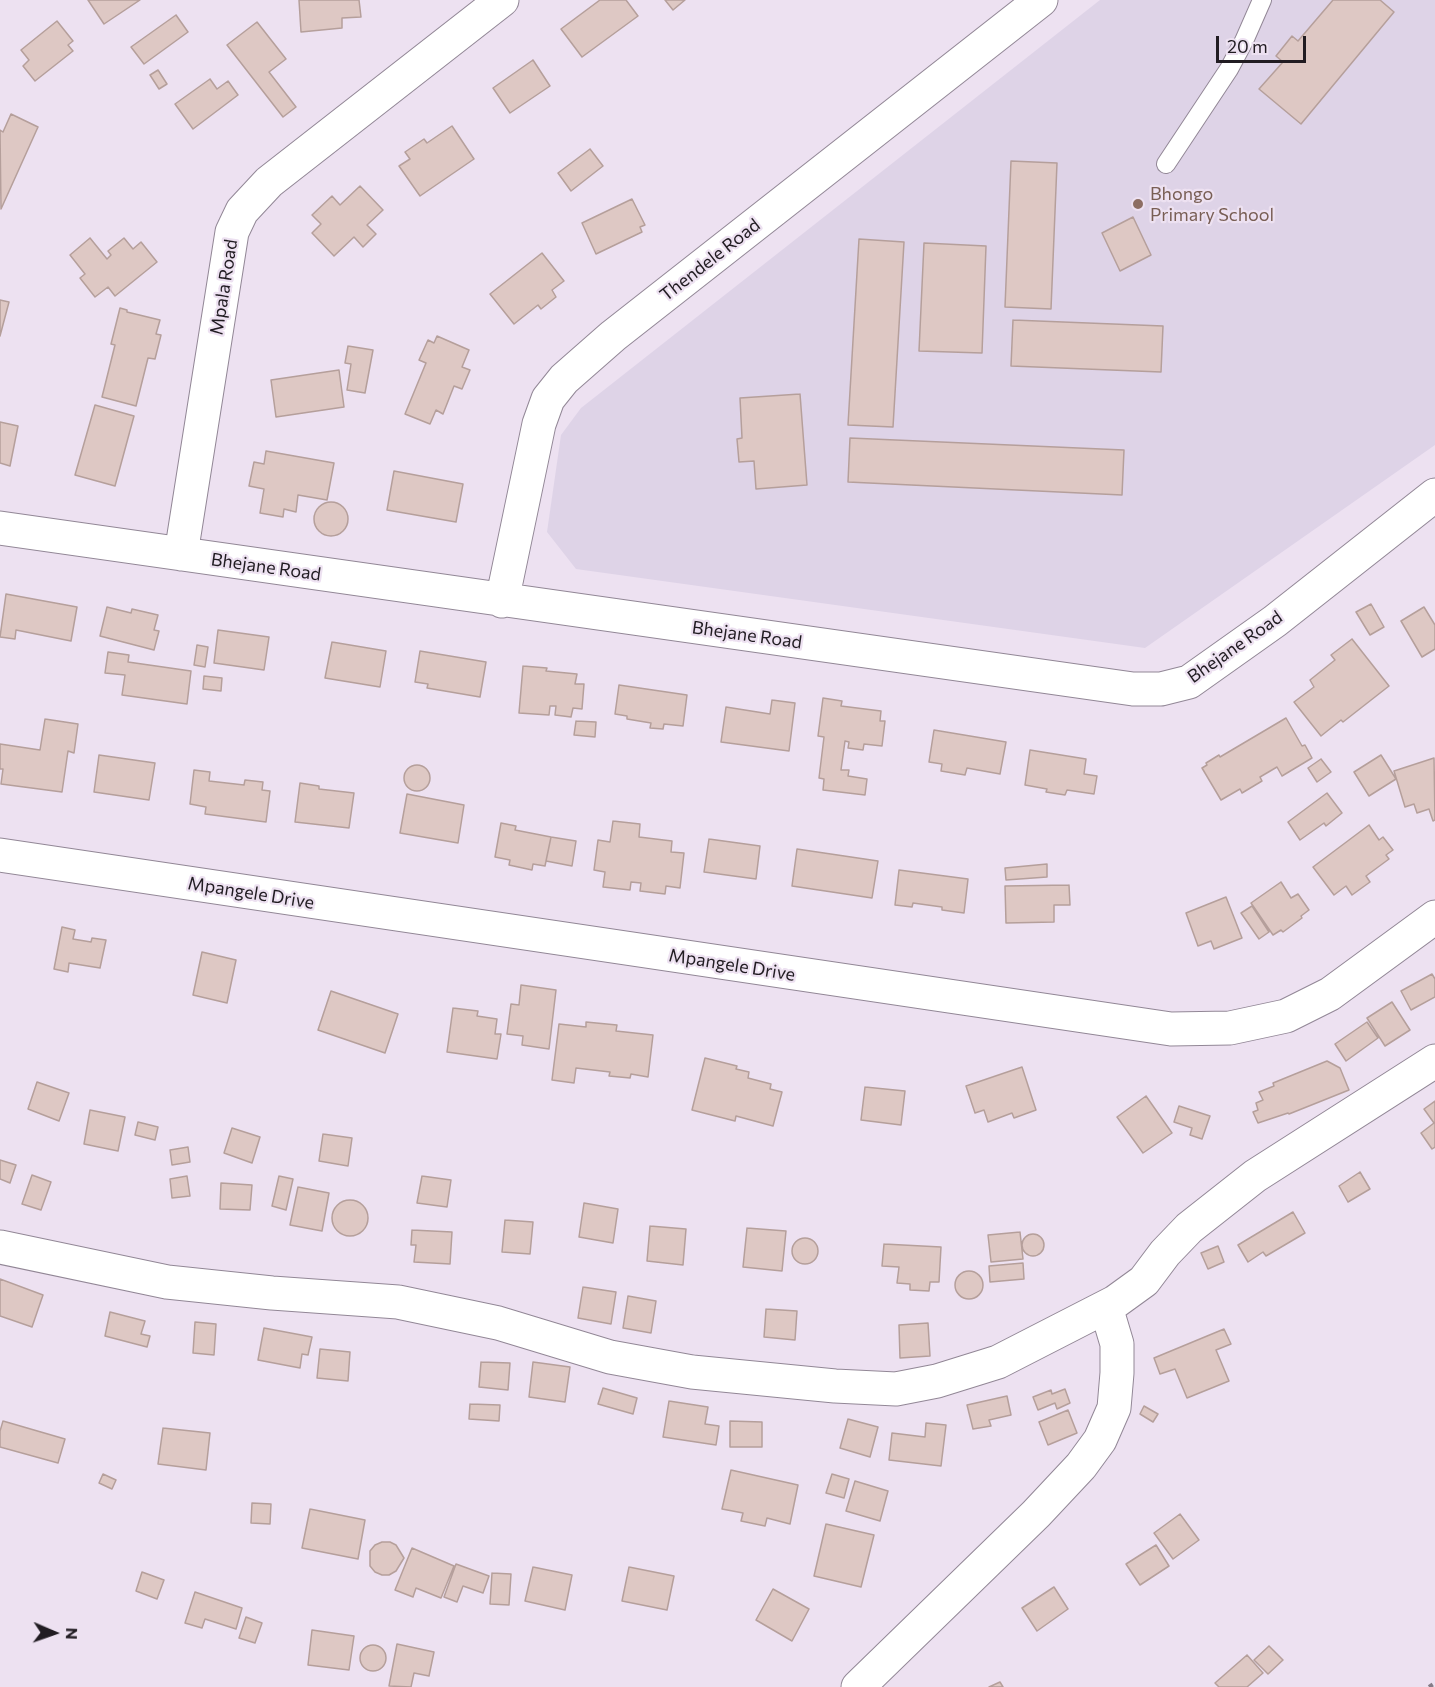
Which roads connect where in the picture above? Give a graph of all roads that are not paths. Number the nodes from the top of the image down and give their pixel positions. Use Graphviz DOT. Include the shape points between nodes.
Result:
graph roads {
  1 [pos="502,0"];
  2 [pos="1041,0"];
  3 [pos="1262,0"];
  4 [pos="1166,164"];
  5 [pos="1435,495"];
  6 [pos="0,528"];
  7 [pos="181,554"];
  8 [pos="502,601"];
  9 [pos="0,855"];
  10 [pos="1435,916"];
  11 [pos="1435,1061"];
  12 [pos="0,1247"];
  13 [pos="1106,1307"];
  14 [pos="858,1687"];
  1 -- 7 [label="street, Mpala Road" via="269,182 242,211 232,232"];
  2 -- 8 [label="street, Thendele Road" via="613,336 564,379 548,399 539,424"];
  3 -- 4 [label="lane" via="1229,69"];
  5 -- 8 [label="street, Bhejane Road" via="1233,652 1189,682 1161,689 1133,689"];
  6 -- 7 [label="street, Bhejane Road"];
  7 -- 8 [label="street, Bhejane Road"];
  9 -- 10 [label="street, Mpangele Drive" via="1171,1029 1230,1028 1286,1016 1330,994"];
  11 -- 13 [label="street" via="1255,1176 1189,1228 1144,1281"];
  12 -- 13 [label="street" via="166,1282 398,1302 498,1323 610,1357 692,1372 835,1386 896,1389 937,1381 998,1362"];
  13 -- 14 [label="street" via="1117,1344 1117,1373 1114,1408 1100,1440 1036,1514"];
}
